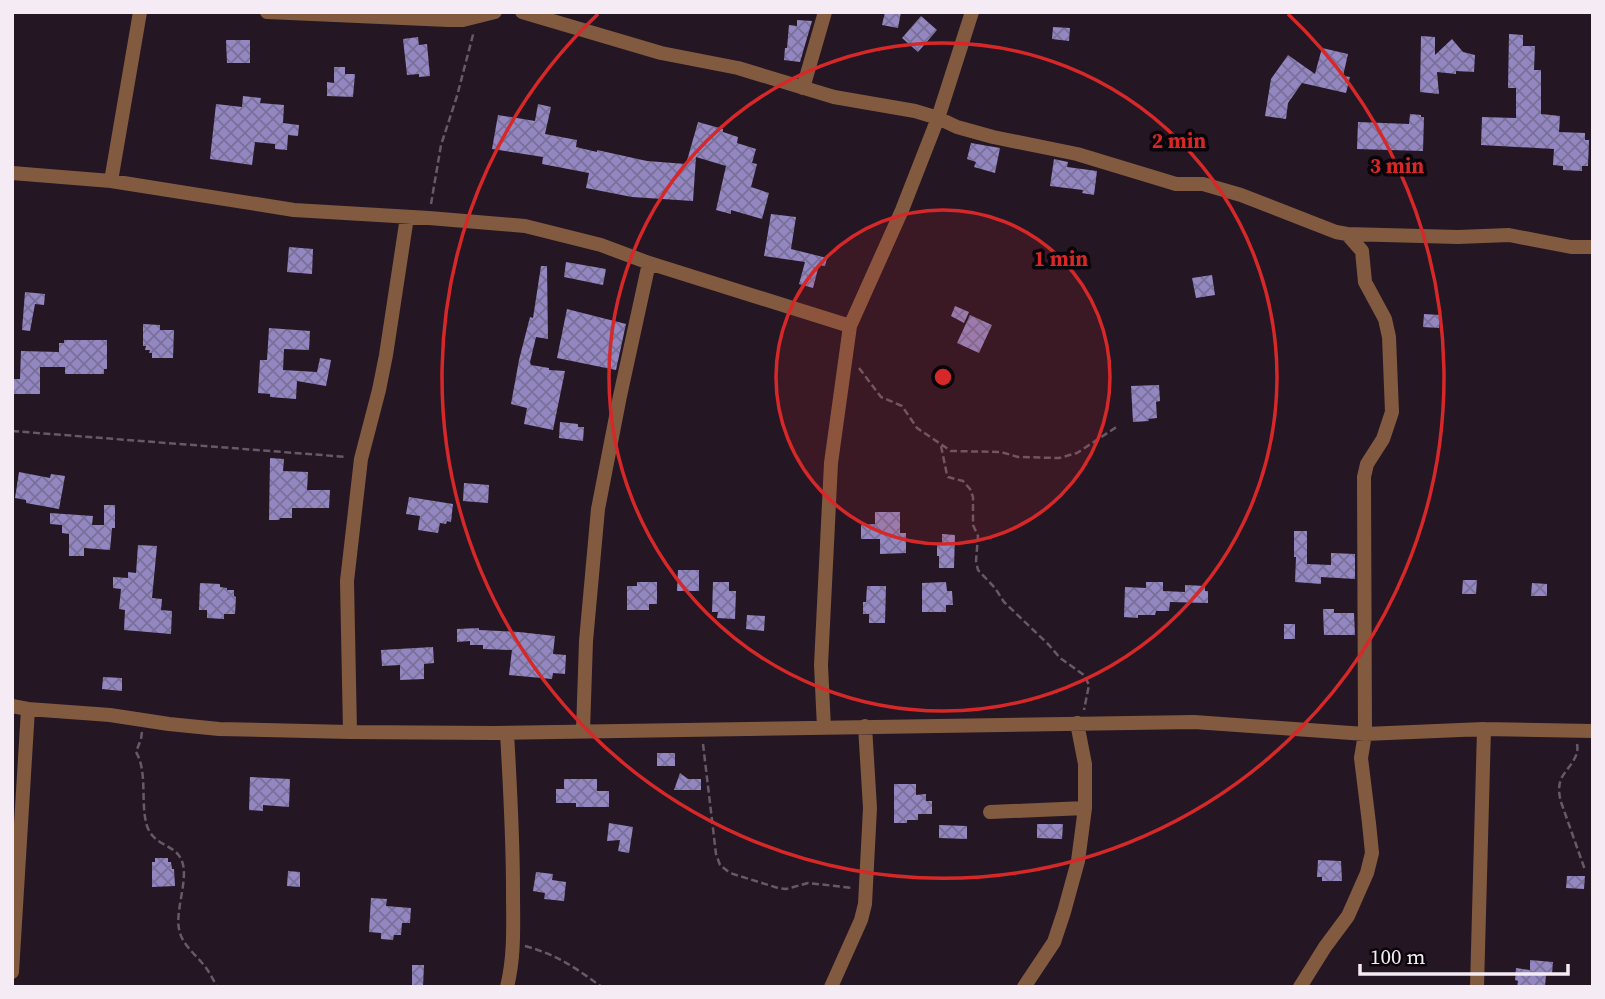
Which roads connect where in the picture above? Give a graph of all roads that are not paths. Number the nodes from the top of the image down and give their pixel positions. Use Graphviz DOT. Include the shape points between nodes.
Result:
graph roads {
  1 [pos="140,12"];
  2 [pos="267,12"];
  3 [pos="522,12"];
  4 [pos="825,12"];
  5 [pos="972,12"];
  6 [pos="488,14"];
  7 [pos="803,88"];
  8 [pos="938,118"];
  9 [pos="12,173"];
  10 [pos="111,181"];
  11 [pos="407,216"];
  12 [pos="1347,234"];
  13 [pos="1593,247"];
  14 [pos="649,263"];
  15 [pos="850,326"];
  16 [pos="12,706"];
  17 [pos="29,709"];
  18 [pos="1079,723"];
  19 [pos="865,726"];
  20 [pos="824,728"];
  21 [pos="1484,729"];
  22 [pos="583,731"];
  23 [pos="1593,731"];
  24 [pos="350,732"];
  25 [pos="507,733"];
  26 [pos="1365,734"];
  27 [pos="1085,808"];
  28 [pos="990,812"];
  29 [pos="12,972"];
  30 [pos="507,987"];
  31 [pos="831,987"];
  32 [pos="1024,987"];
  33 [pos="1300,987"];
  34 [pos="1477,987"];
  1 -- 10 [label="street"];
  2 -- 6 [label="street" via="448,20"];
  3 -- 7 [label="street"];
  4 -- 7 [label="street"];
  5 -- 8 [label="street"];
  7 -- 8 [label="street"];
  8 -- 12 [label="street" via="993,137 1176,184 1208,185"];
  8 -- 15 [label="street"];
  9 -- 10 [label="street"];
  10 -- 11 [label="street" via="294,210"];
  11 -- 14 [label="street" via="539,228"];
  11 -- 24 [label="street" via="386,355 361,459 347,581"];
  12 -- 13 [label="street" via="1508,235"];
  12 -- 26 [label="street" via="1362,251 1365,282 1385,319 1392,396 1392,415 1364,477"];
  14 -- 15 [label="street"];
  14 -- 22 [label="street" via="598,509"];
  15 -- 20 [label="street" via="831,463 821,665"];
  16 -- 17 [label="street"];
  17 -- 24 [label="street" via="219,729"];
  17 -- 29 [label="street"];
  18 -- 19 [label="street"];
  18 -- 26 [label="street" via="1194,722"];
  18 -- 27 [label="street"];
  19 -- 20 [label="street"];
  19 -- 31 [label="street" via="870,808 867,890 861,920"];
  20 -- 22 [label="street"];
  21 -- 23 [label="street"];
  21 -- 26 [label="street"];
  21 -- 34 [label="street"];
  22 -- 25 [label="street"];
  24 -- 25 [label="street"];
  25 -- 30 [label="street" via="513,834 513,943"];
  26 -- 33 [label="street" via="1361,758 1372,853 1367,873 1348,916"];
  27 -- 28 [label="street"];
  27 -- 32 [label="street" via="1078,861 1061,922 1054,942"];
}
